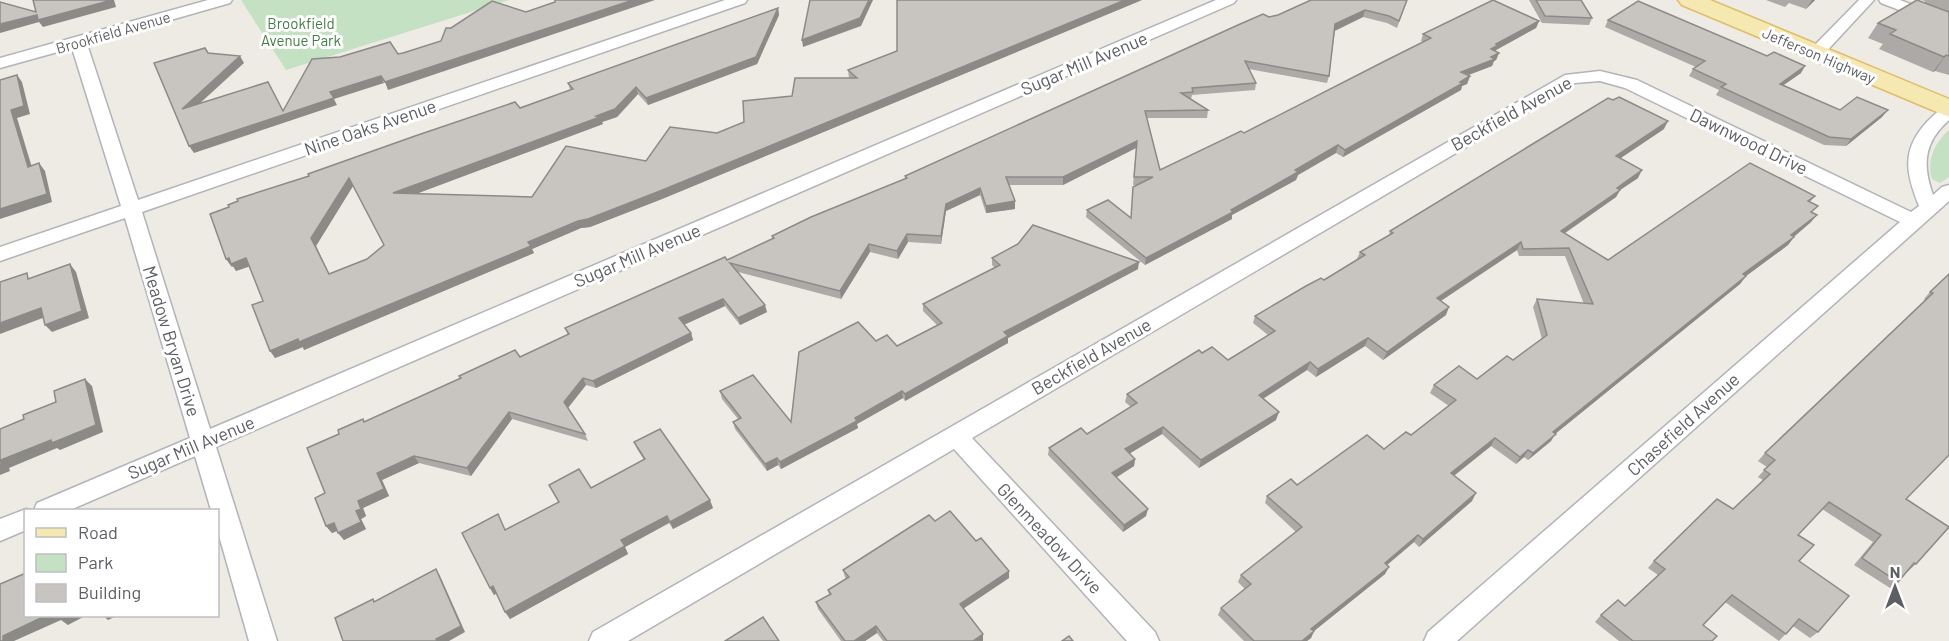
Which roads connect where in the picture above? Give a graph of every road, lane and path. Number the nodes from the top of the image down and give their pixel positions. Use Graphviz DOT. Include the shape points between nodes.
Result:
graph roads {
  1 [pos="225,0"];
  2 [pos="740,0"];
  3 [pos="1229,0"];
  4 [pos="1690,0"];
  5 [pos="1867,0"];
  6 [pos="1886,0"];
  7 [pos="1949,24"];
  8 [pos="78,41"];
  9 [pos="1816,53"];
  10 [pos="0,63"];
  11 [pos="1581,76"];
  12 [pos="1949,110"];
  13 [pos="1949,191"];
  14 [pos="132,209"];
  15 [pos="1921,214"];
  16 [pos="0,254"];
  17 [pos="956,436"];
  18 [pos="203,442"];
  19 [pos="48,509"];
  20 [pos="24,520"];
  21 [pos="0,531"];
  22 [pos="263,641"];
  23 [pos="603,641"];
  24 [pos="1145,641"];
  25 [pos="1438,641"];
  1 -- 8 [label="street, Brookfield Avenue"];
  2 -- 14 [label="street, Nine Oaks Avenue"];
  3 -- 18 [label="street, Sugar Mill Avenue"];
  4 -- 9 [label="main road, Jefferson Highway"];
  5 -- 9 [label="street"];
  6 -- 7 [label="street"];
  8 -- 10 [label="street, Brookfield Avenue"];
  8 -- 14 [label="street, Meadow Bryan Drive"];
  9 -- 12 [label="main road, Jefferson Highway"];
  11 -- 15 [label="street, Dawnwood Drive" via="1631,84"];
  11 -- 17 [label="street, Beckfield Avenue" via="1553,86"];
  12 -- 15 [label="street" via="1926,132 1915,154"];
  13 -- 15 [label="street, Chasefield Avenue"];
  14 -- 16 [label="street, Nine Oaks Avenue"];
  14 -- 18 [label="street, Meadow Bryan Drive"];
  15 -- 25 [label="street, Chasefield Avenue"];
  17 -- 23 [label="street, Beckfield Avenue"];
  17 -- 24 [label="street, Glenmeadow Drive"];
  18 -- 19 [label="street, Sugar Mill Avenue"];
  18 -- 22 [label="street, Meadow Bryan Drive"];
  20 -- 21 [label="street"];
}
